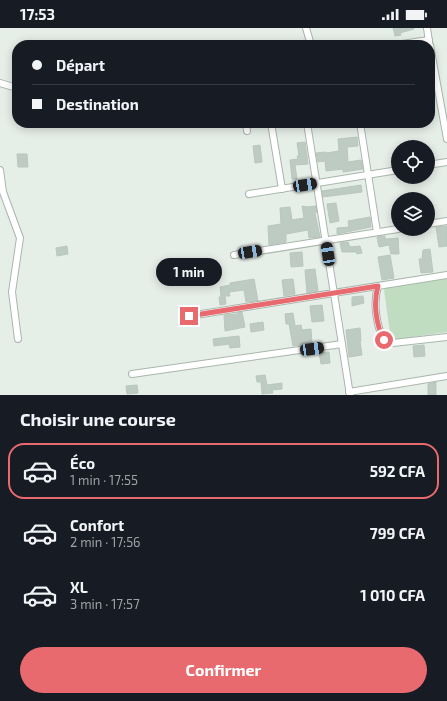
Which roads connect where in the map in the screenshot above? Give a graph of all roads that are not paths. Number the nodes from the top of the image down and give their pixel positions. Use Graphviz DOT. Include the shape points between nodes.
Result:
graph roads {
  1 [pos="306,28"];
  2 [pos="427,28"];
  3 [pos="310,40"];
  4 [pos="429,40"];
  5 [pos="435,64"];
  6 [pos="0,83"];
  7 [pos="12,87"];
  8 [pos="444,103"];
  9 [pos="247,128"];
  10 [pos="272,128"];
  11 [pos="308,128"];
  12 [pos="361,128"];
  13 [pos="247,131"];
  14 [pos="447,139"];
  15 [pos="447,162"];
  16 [pos="435,164"];
  17 [pos="0,170"];
  18 [pos="391,171"];
  19 [pos="368,175"];
  20 [pos="317,183"];
  21 [pos="282,189"];
  22 [pos="249,194"];
  23 [pos="447,221"];
  24 [pos="435,223"];
  25 [pos="391,230"];
  26 [pos="377,232"];
  27 [pos="326,240"];
  28 [pos="234,255"];
  29 [pos="447,275"];
  30 [pos="378,286"];
  31 [pos="334,293"];
  32 [pos="189,316"];
  33 [pos="18,338"];
  34 [pos="447,338"];
  35 [pos="342,344"];
  36 [pos="132,374"];
  37 [pos="447,376"];
  38 [pos="349,393"];
  1 -- 3 [label="street"];
  2 -- 4 [label="street"];
  5 -- 8 [label="street"];
  6 -- 7 [label="street"];
  8 -- 14 [label="street"];
  9 -- 13 [label="street"];
  10 -- 21 [label="street"];
  11 -- 20 [label="street"];
  12 -- 19 [label="street"];
  15 -- 16 [label="street"];
  17 -- 33 [label="street" via="3,192 20,238 12,292"];
  18 -- 19 [label="street"];
  19 -- 20 [label="street"];
  19 -- 26 [label="street"];
  20 -- 21 [label="street"];
  20 -- 27 [label="street"];
  21 -- 22 [label="street"];
  23 -- 24 [label="street"];
  25 -- 26 [label="street"];
  26 -- 27 [label="street"];
  27 -- 28 [label="street"];
  27 -- 31 [label="street"];
  29 -- 30 [label="street"];
  30 -- 31 [label="street"];
  30 -- 34 [label="street" via="378,326 384,340 393,343"];
  31 -- 32 [label="street"];
  31 -- 35 [label="street"];
  35 -- 36 [label="street"];
  35 -- 38 [label="street"];
  37 -- 38 [label="street"];
}
